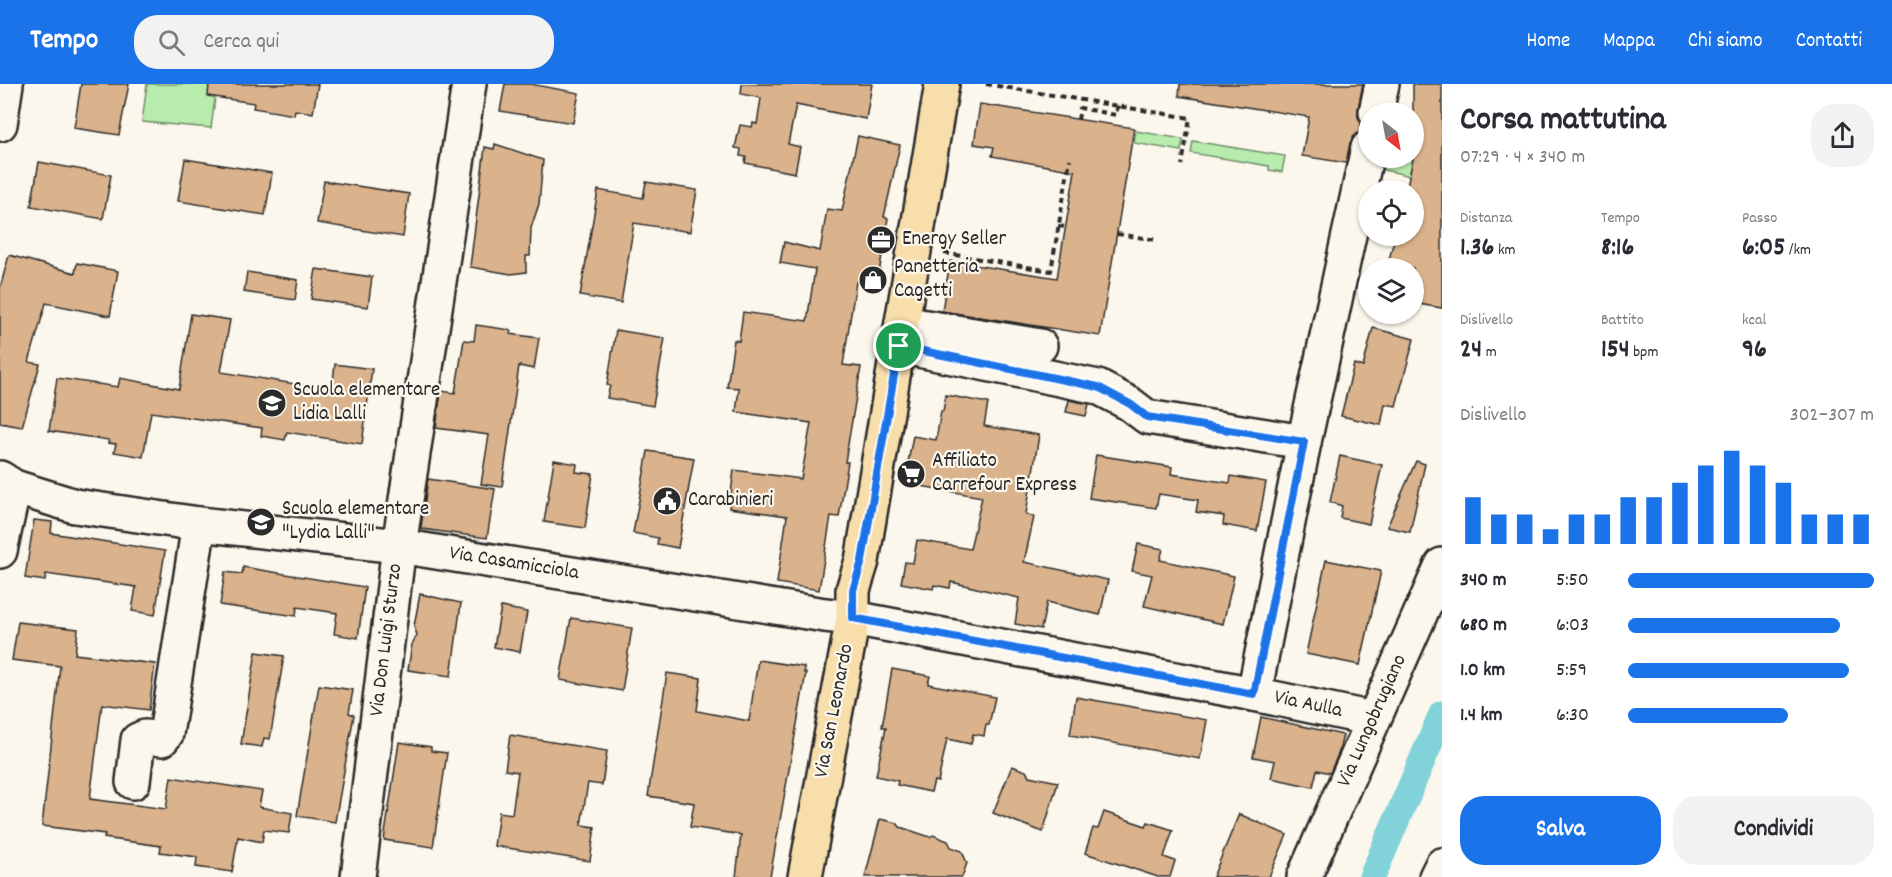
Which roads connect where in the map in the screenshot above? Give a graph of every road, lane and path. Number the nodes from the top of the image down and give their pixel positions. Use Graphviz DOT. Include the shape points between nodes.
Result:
graph roads {
  1 [pos="6,84"];
  2 [pos="469,84"];
  3 [pos="942,84"];
  4 [pos="986,84"];
  5 [pos="1382,84"];
  6 [pos="1378,102"];
  7 [pos="1118,105"];
  8 [pos="1078,120"];
  9 [pos="0,124"];
  10 [pos="1070,159"];
  11 [pos="1182,165"];
  12 [pos="1364,168"];
  13 [pos="1058,226"];
  14 [pos="1066,227"];
  15 [pos="1117,234"];
  16 [pos="1157,240"];
  17 [pos="937,252"];
  18 [pos="901,334"];
  19 [pos="1040,346"];
  20 [pos="1304,442"];
  21 [pos="7,482"];
  22 [pos="199,524"];
  23 [pos="399,546"];
  24 [pos="0,551"];
  25 [pos="1442,565"];
  26 [pos="853,618"];
  27 [pos="1254,694"];
  28 [pos="1373,719"];
  29 [pos="133,782"];
  30 [pos="1442,865"];
  31 [pos="358,877"];
  32 [pos="806,877"];
  33 [pos="1304,877"];
  34 [pos="1436,877"];
  1 -- 9 [label="street"];
  2 -- 23 [label="street, Via Don Luigi Sturzo"];
  3 -- 18 [label="main road, Via San Leonardo"];
  4 -- 7 [label="path"];
  5 -- 6 [label="street"];
  7 -- 8 [label="path" via="1116,115 1080,108"];
  7 -- 11 [label="path" via="1190,118"];
  10 -- 13 [label="path"];
  12 -- 20 [label="street"];
  13 -- 14 [label="path"];
  13 -- 17 [label="path" via="1051,271"];
  15 -- 16 [label="path"];
  18 -- 19 [label="street"];
  18 -- 20 [label="street" via="1098,387 1147,417"];
  18 -- 26 [label="main road, Via San Leonardo" via="862,561 853,590"];
  20 -- 27 [label="street"];
  21 -- 22 [label="street, Via Casamicciola" via="75,506"];
  21 -- 24 [label="street"];
  22 -- 23 [label="street, Via Casamicciola"];
  22 -- 29 [label="street" via="166,734 162,739 138,740"];
  23 -- 26 [label="street, Via Casamicciola"];
  23 -- 31 [label="street, Via Don Luigi Sturzo"];
  25 -- 28 [label="street, Via Lungobrugiano"];
  26 -- 27 [label="street, Via Aulla"];
  26 -- 32 [label="main road, Via San Leonardo"];
  27 -- 28 [label="street, Via Aulla"];
  28 -- 33 [label="street, Via Lungobrugiano"];
  30 -- 34 [label="street"];
}
